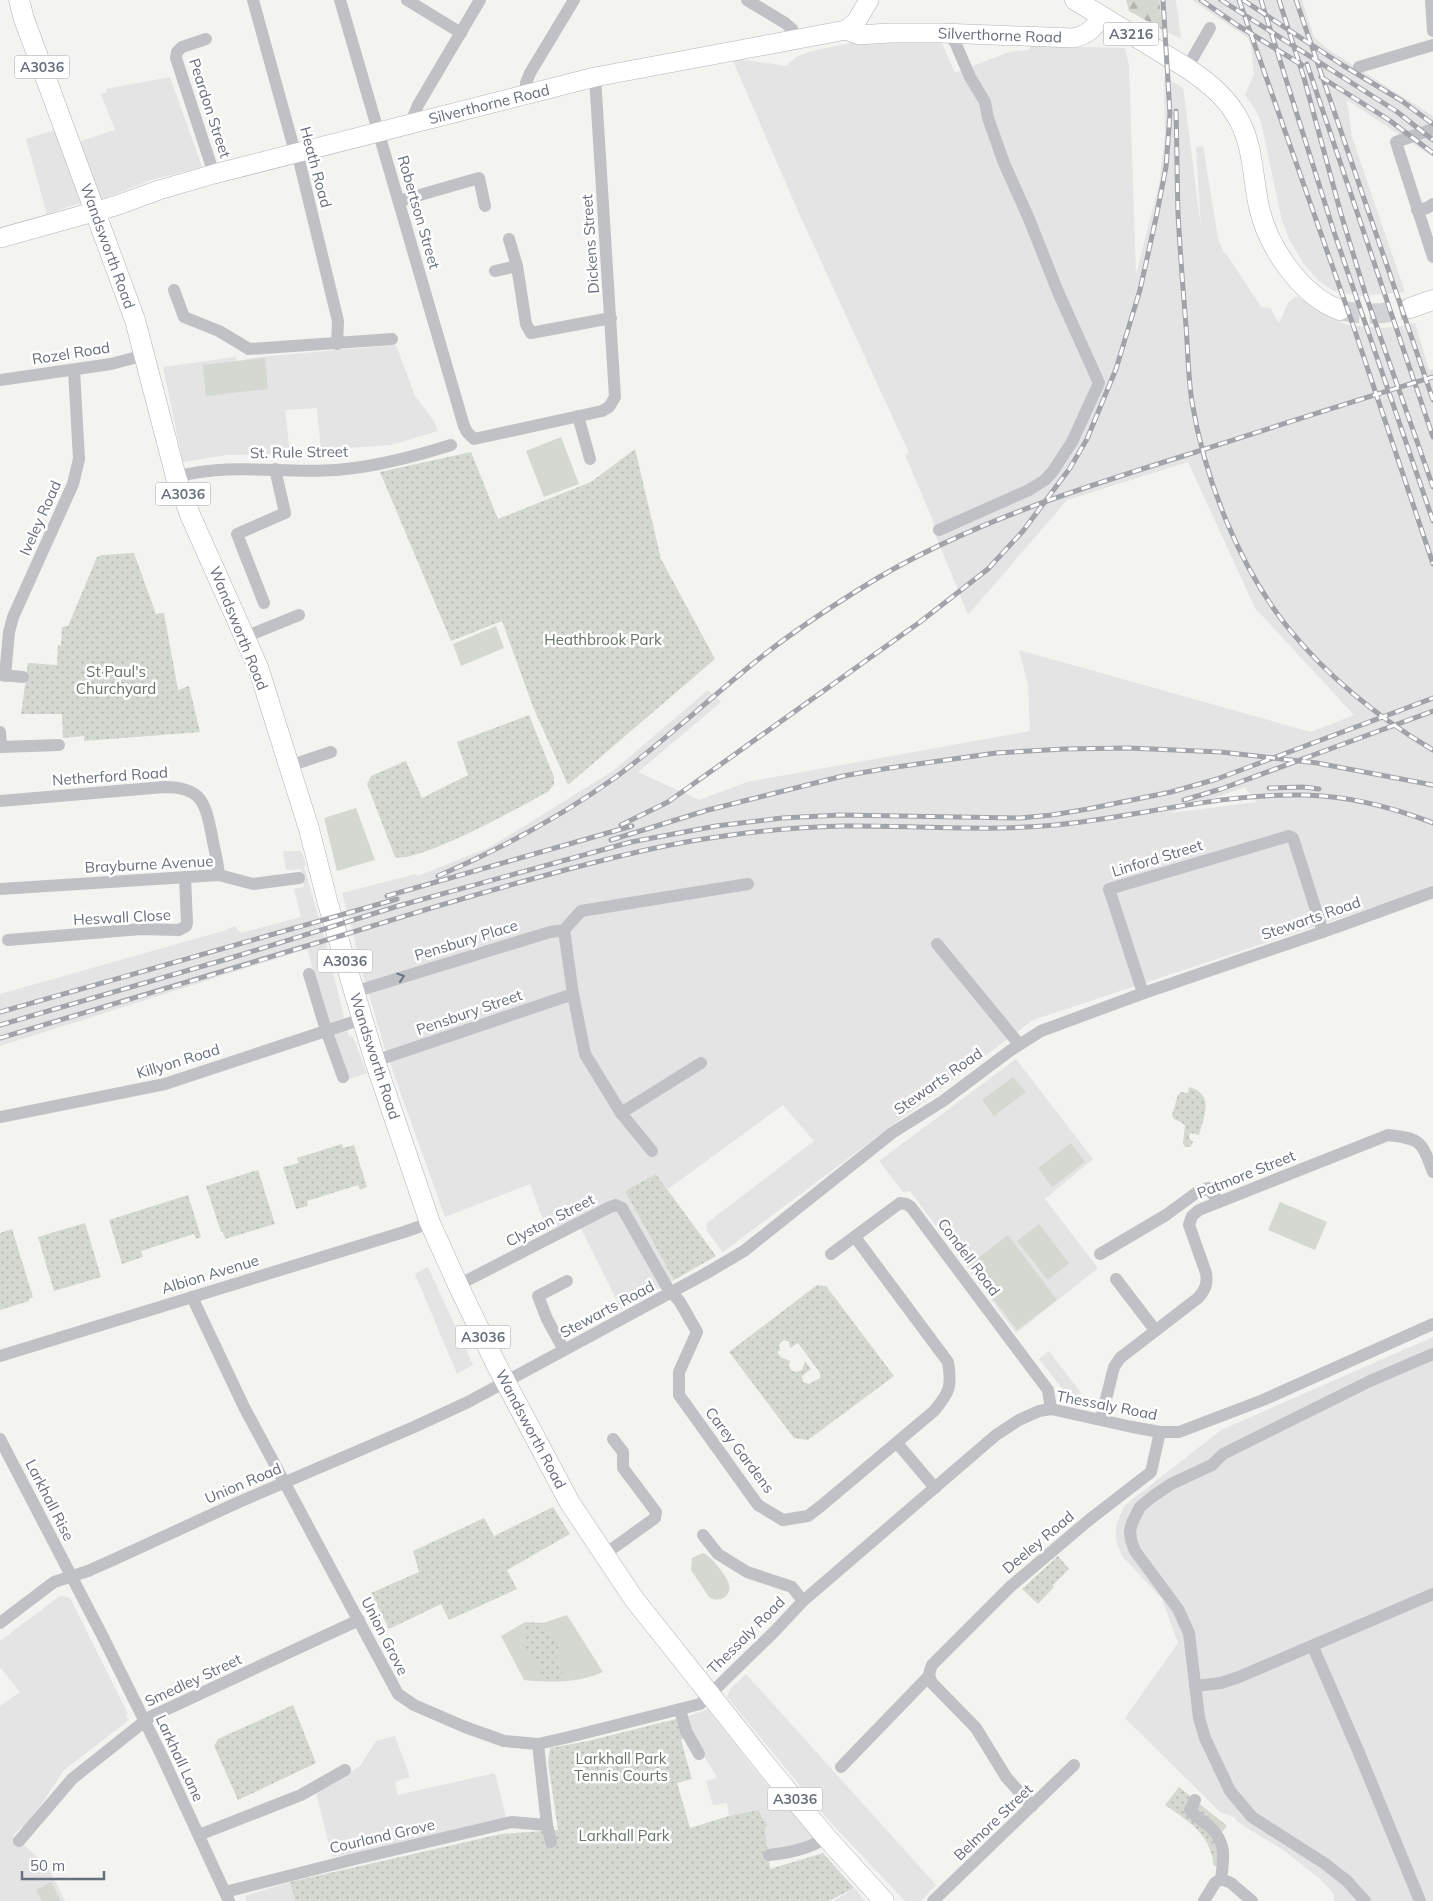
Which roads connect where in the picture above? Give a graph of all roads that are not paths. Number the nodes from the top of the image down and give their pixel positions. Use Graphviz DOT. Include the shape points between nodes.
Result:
graph roads {
  1 [pos="19,0"];
  2 [pos="253,0"];
  3 [pos="340,0"];
  4 [pos="407,0"];
  5 [pos="480,0"];
  6 [pos="574,0"];
  7 [pos="747,0"];
  8 [pos="1074,0"];
  9 [pos="1432,0"];
  10 [pos="867,4"];
  11 [pos="1101,16"];
  12 [pos="1210,28"];
  13 [pos="846,30"];
  14 [pos="1433,31"];
  15 [pos="461,32"];
  16 [pos="890,33"];
  17 [pos="946,33"];
  18 [pos="206,39"];
  19 [pos="797,40"];
  20 [pos="1433,45"];
  21 [pos="1359,67"];
  22 [pos="1188,68"];
  23 [pos="595,77"];
  24 [pos="526,94"];
  25 [pos="414,122"];
  26 [pos="1430,130"];
  27 [pos="378,131"];
  28 [pos="296,153"];
  29 [pos="214,174"];
  30 [pos="399,202"];
  31 [pos="1433,204"];
  32 [pos="486,206"];
  33 [pos="1417,210"];
  34 [pos="95,212"];
  35 [pos="0,238"];
  36 [pos="509,239"];
  37 [pos="1433,257"];
  38 [pos="517,266"];
  39 [pos="495,270"];
  40 [pos="174,290"];
  41 [pos="1433,300"];
  42 [pos="1410,308"];
  43 [pos="1340,310"];
  44 [pos="611,318"];
  45 [pos="392,339"];
  46 [pos="337,344"];
  47 [pos="145,355"];
  48 [pos="74,370"];
  49 [pos="0,380"];
  50 [pos="578,416"];
  51 [pos="451,445"];
  52 [pos="590,459"];
  53 [pos="275,469"];
  54 [pos="176,477"];
  55 [pos="940,530"];
  56 [pos="264,603"];
  57 [pos="299,615"];
  58 [pos="245,638"];
  59 [pos="2,675"];
  60 [pos="23,677"];
  61 [pos="0,732"];
  62 [pos="59,745"];
  63 [pos="330,752"];
  64 [pos="289,766"];
  65 [pos="0,801"];
  66 [pos="219,875"];
  67 [pos="185,877"];
  68 [pos="299,878"];
  69 [pos="748,884"];
  70 [pos="0,889"];
  71 [pos="1433,892"];
  72 [pos="564,930"];
  73 [pos="1323,932"];
  74 [pos="8,940"];
  75 [pos="937,944"];
  76 [pos="309,974"];
  77 [pos="354,992"];
  78 [pos="1143,993"];
  79 [pos="573,994"];
  80 [pos="362,1019"];
  81 [pos="326,1030"];
  82 [pos="1019,1044"];
  83 [pos="375,1062"];
  84 [pos="702,1063"];
  85 [pos="343,1077"];
  86 [pos="621,1113"];
  87 [pos="0,1117"];
  88 [pos="652,1151"];
  89 [pos="1433,1172"];
  90 [pos="1220,1202"];
  91 [pos="430,1223"];
  92 [pos="855,1237"];
  93 [pos="831,1254"];
  94 [pos="1100,1254"];
  95 [pos="1116,1278"];
  96 [pos="567,1281"];
  97 [pos="458,1284"];
  98 [pos="672,1293"];
  99 [pos="192,1297"];
  100 [pos="1433,1324"];
  101 [pos="1155,1330"];
  102 [pos="564,1350"];
  103 [pos="1433,1354"];
  104 [pos="0,1356"];
  105 [pos="506,1382"];
  106 [pos="1051,1409"];
  107 [pos="1100,1419"];
  108 [pos="1160,1432"];
  109 [pos="0,1439"];
  110 [pos="613,1439"];
  111 [pos="897,1443"];
  112 [pos="285,1483"];
  113 [pos="935,1488"];
  114 [pos="703,1535"];
  115 [pos="605,1554"];
  116 [pos="71,1576"];
  117 [pos="1433,1594"];
  118 [pos="803,1601"];
  119 [pos="359,1620"];
  120 [pos="0,1623"];
  121 [pos="1312,1646"];
  122 [pos="929,1676"];
  123 [pos="1195,1686"];
  124 [pos="710,1694"];
  125 [pos="680,1710"];
  126 [pos="144,1721"];
  127 [pos="538,1744"];
  128 [pos="699,1754"];
  129 [pos="1074,1766"];
  130 [pos="841,1767"];
  131 [pos="345,1770"];
  132 [pos="1194,1800"];
  133 [pos="1032,1806"];
  134 [pos="547,1825"];
  135 [pos="199,1835"];
  136 [pos="826,1837"];
  137 [pos="19,1841"];
  138 [pos="551,1842"];
  139 [pos="769,1855"];
  140 [pos="1221,1879"];
  141 [pos="227,1897"];
  142 [pos="884,1901"];
  143 [pos="933,1901"];
  144 [pos="1204,1901"];
  145 [pos="1252,1901"];
  146 [pos="1365,1901"];
  147 [pos="1420,1901"];
  1 -- 34 [label="main road, Wandsworth Road / A3036"];
  2 -- 28 [label="street, Heath Road"];
  3 -- 27 [label="street, Robertson Street"];
  4 -- 15 [label="street"];
  5 -- 15 [label="street"];
  6 -- 24 [label="street" via="530,73"];
  7 -- 19 [label="street" via="785,23"];
  8 -- 11 [label="main road, A3216"];
  9 -- 14 [label="street"];
  10 -- 13 [label="main road" via="856,22"];
  10 -- 16 [label="main road" via="867,18"];
  11 -- 17 [label="main road, Silverthorne Road" via="1095,28 1073,38"];
  11 -- 22 [label="main road, A3216"];
  12 -- 22 [label="street"];
  13 -- 16 [label="main road, Silverthorne Road" via="859,35"];
  13 -- 19 [label="main road, Silverthorne Road"];
  15 -- 25 [label="street" via="418,105"];
  16 -- 17 [label="main road, Silverthorne Road"];
  17 -- 55 [label="street" via="955,42 985,102 1004,163 1100,383 1072,442 1045,480"];
  18 -- 29 [label="street, Peardon Street" via="182,47 176,58"];
  19 -- 23 [label="main road, Silverthorne Road"];
  20 -- 21 [label="street"];
  22 -- 43 [label="main road, A3216" via="1224,98 1240,123 1247,141 1261,216 1278,253 1306,290"];
  23 -- 24 [label="main road, Silverthorne Road"];
  23 -- 44 [label="street, Dickens Street"];
  24 -- 25 [label="main road, Silverthorne Road"];
  25 -- 27 [label="main road, Silverthorne Road"];
  26 -- 33 [label="street" via="1396,142"];
  27 -- 28 [label="main road, Silverthorne Road"];
  27 -- 30 [label="street, Robertson Street"];
  28 -- 29 [label="main road, Silverthorne Road"];
  28 -- 46 [label="street, Heath Road" via="338,321"];
  29 -- 34 [label="main road, Silverthorne Road"];
  30 -- 32 [label="street" via="478,178"];
  30 -- 50 [label="street, Robertson Street" via="466,432 477,439"];
  31 -- 33 [label="street"];
  33 -- 37 [label="street"];
  34 -- 35 [label="main road, Silverthorne Road"];
  34 -- 47 [label="main road, Wandsworth Road / A3036" via="119,272"];
  36 -- 38 [label="street"];
  38 -- 39 [label="street"];
  38 -- 44 [label="street" via="526,324 531,333"];
  40 -- 46 [label="street" via="184,317 249,350"];
  41 -- 42 [label="main road"];
  44 -- 50 [label="street, Dickens Street" via="615,396 609,408"];
  45 -- 46 [label="street"];
  47 -- 48 [label="street, Rozel Road"];
  47 -- 54 [label="main road, Wandsworth Road / A3036"];
  48 -- 49 [label="street, Rozel Road"];
  48 -- 59 [label="street, Iveley Road" via="77,470 13,617"];
  50 -- 52 [label="street"];
  51 -- 53 [label="street, St. Rule Street" via="386,464 334,470"];
  53 -- 54 [label="street, St. Rule Street" via="205,471"];
  53 -- 56 [label="street" via="285,514 237,534"];
  54 -- 58 [label="main road, Wandsworth Road / A3036"];
  57 -- 58 [label="street"];
  58 -- 64 [label="main road, Wandsworth Road / A3036" via="258,667"];
  59 -- 60 [label="street"];
  61 -- 62 [label="street" via="1,748"];
  63 -- 64 [label="street"];
  64 -- 77 [label="main road, Wandsworth Road / A3036"];
  65 -- 66 [label="street, Netherford Road" via="182,788 199,797 206,807"];
  66 -- 67 [label="street, Brayburne Avenue"];
  66 -- 68 [label="street, Brayburne Avenue" via="253,884"];
  67 -- 70 [label="street, Brayburne Avenue"];
  67 -- 74 [label="street, Heswall Close" via="187,918 183,929 141,929"];
  69 -- 72 [label="street" via="581,911"];
  71 -- 73 [label="street, Stewarts Road"];
  77 -- 72 [label="street, Pensbury Place, one-way"];
  72 -- 79 [label="street"];
  73 -- 78 [label="street, Stewarts Road"];
  73 -- 78 [label="street, Linford Street" via="1290,836 1109,889"];
  75 -- 82 [label="street"];
  76 -- 81 [label="street"];
  77 -- 80 [label="main road, Wandsworth Road / A3036"];
  78 -- 82 [label="street, Stewarts Road" via="1041,1031"];
  79 -- 83 [label="street, Pensbury Street"];
  79 -- 86 [label="street" via="584,1054"];
  80 -- 81 [label="street, Killyon Road"];
  80 -- 83 [label="main road, Wandsworth Road / A3036"];
  81 -- 85 [label="street"];
  81 -- 87 [label="street, Killyon Road" via="165,1084"];
  82 -- 98 [label="street, Stewarts Road" via="892,1133 744,1251"];
  83 -- 91 [label="main road, Wandsworth Road / A3036"];
  84 -- 86 [label="street"];
  86 -- 88 [label="street"];
  89 -- 90 [label="street, Patmore Street" via="1424,1149 1417,1141 1388,1135"];
  90 -- 94 [label="street" via="1208,1188 1196,1193"];
  90 -- 101 [label="street, Patmore Street" via="1199,1210 1189,1225 1206,1273 1204,1292"];
  91 -- 97 [label="main road, Wandsworth Road / A3036"];
  91 -- 99 [label="street, Albion Avenue"];
  92 -- 93 [label="street, Condell Road"];
  92 -- 106 [label="street, Condell Road" via="900,1203 911,1207 1048,1390"];
  92 -- 111 [label="street, Carey Gardens" via="948,1362 951,1379 946,1397"];
  95 -- 101 [label="street"];
  96 -- 102 [label="street" via="538,1296"];
  97 -- 98 [label="street, Clyston Street" via="616,1205 622,1208"];
  97 -- 105 [label="main road, Wandsworth Road / A3036"];
  98 -- 102 [label="street, Stewarts Road"];
  98 -- 111 [label="street, Carey Gardens" via="696,1332 679,1372 679,1395 758,1505 783,1520 808,1516"];
  99 -- 104 [label="street, Albion Avenue"];
  99 -- 112 [label="street, Union Grove" via="244,1407"];
  100 -- 108 [label="street, Thessaly Road" via="1263,1400 1179,1432"];
  101 -- 107 [label="street, Patmore Street" via="1120,1358 1114,1367"];
  102 -- 105 [label="street, Stewarts Road"];
  103 -- 123 [label="street" via="1370,1381 1222,1454 1212,1465 1171,1484 1140,1508 1132,1523 1131,1540 1135,1551 1178,1608 1189,1633"];
  105 -- 112 [label="street, Union Road" via="421,1424"];
  105 -- 115 [label="main road, Wandsworth Road / A3036" via="570,1502"];
  106 -- 107 [label="street, Thessaly Road"];
  106 -- 113 [label="street, Thessaly Road" via="1039,1410 1011,1424"];
  107 -- 108 [label="street, Thessaly Road"];
  108 -- 122 [label="street, Deeley Road" via="1150,1472 1011,1586 932,1665"];
  109 -- 116 [label="street, Larkhall Rise"];
  110 -- 115 [label="street" via="623,1452 624,1468 653,1508 656,1518"];
  111 -- 113 [label="street"];
  112 -- 116 [label="street, Union Road"];
  112 -- 119 [label="street, Union Grove"];
  113 -- 118 [label="street, Thessaly Road"];
  114 -- 118 [label="street" via="718,1554 747,1572 792,1587"];
  115 -- 124 [label="main road, Wandsworth Road / A3036" via="634,1599"];
  116 -- 120 [label="street, Union Road" via="50,1584"];
  116 -- 126 [label="street, Larkhall Lane"];
  117 -- 121 [label="street"];
  118 -- 124 [label="street, Thessaly Road"];
  119 -- 126 [label="street, Smedley Street"];
  119 -- 127 [label="street, Union Grove" via="393,1687 407,1701 491,1738"];
  121 -- 123 [label="street" via="1228,1681"];
  121 -- 147 [label="street" via="1358,1748"];
  122 -- 130 [label="street, Deeley Road"];
  122 -- 133 [label="street" via="976,1728 1006,1777"];
  123 -- 146 [label="street" via="1202,1729 1236,1800 1254,1819 1338,1874"];
  124 -- 125 [label="street, Union Grove" via="700,1704"];
  124 -- 136 [label="main road, Wandsworth Road / A3036"];
  125 -- 127 [label="street, Union Grove"];
  125 -- 128 [label="street" via="686,1731"];
  126 -- 135 [label="street, Larkhall Lane"];
  126 -- 137 [label="street, Smedley Street" via="72,1779"];
  127 -- 134 [label="street"];
  129 -- 133 [label="street, Belmore Street"];
  131 -- 135 [label="street" via="301,1795"];
  132 -- 140 [label="street" via="1190,1810 1212,1830 1224,1849"];
  133 -- 143 [label="street, Belmore Street"];
  134 -- 138 [label="street"];
  134 -- 141 [label="street, Courland Grove" via="511,1822 326,1866"];
  135 -- 141 [label="street, Larkhall Lane"];
  136 -- 139 [label="street" via="790,1853"];
  136 -- 142 [label="main road, Wandsworth Road / A3036"];
  140 -- 144 [label="street"];
  140 -- 145 [label="street" via="1231,1883"];
}
